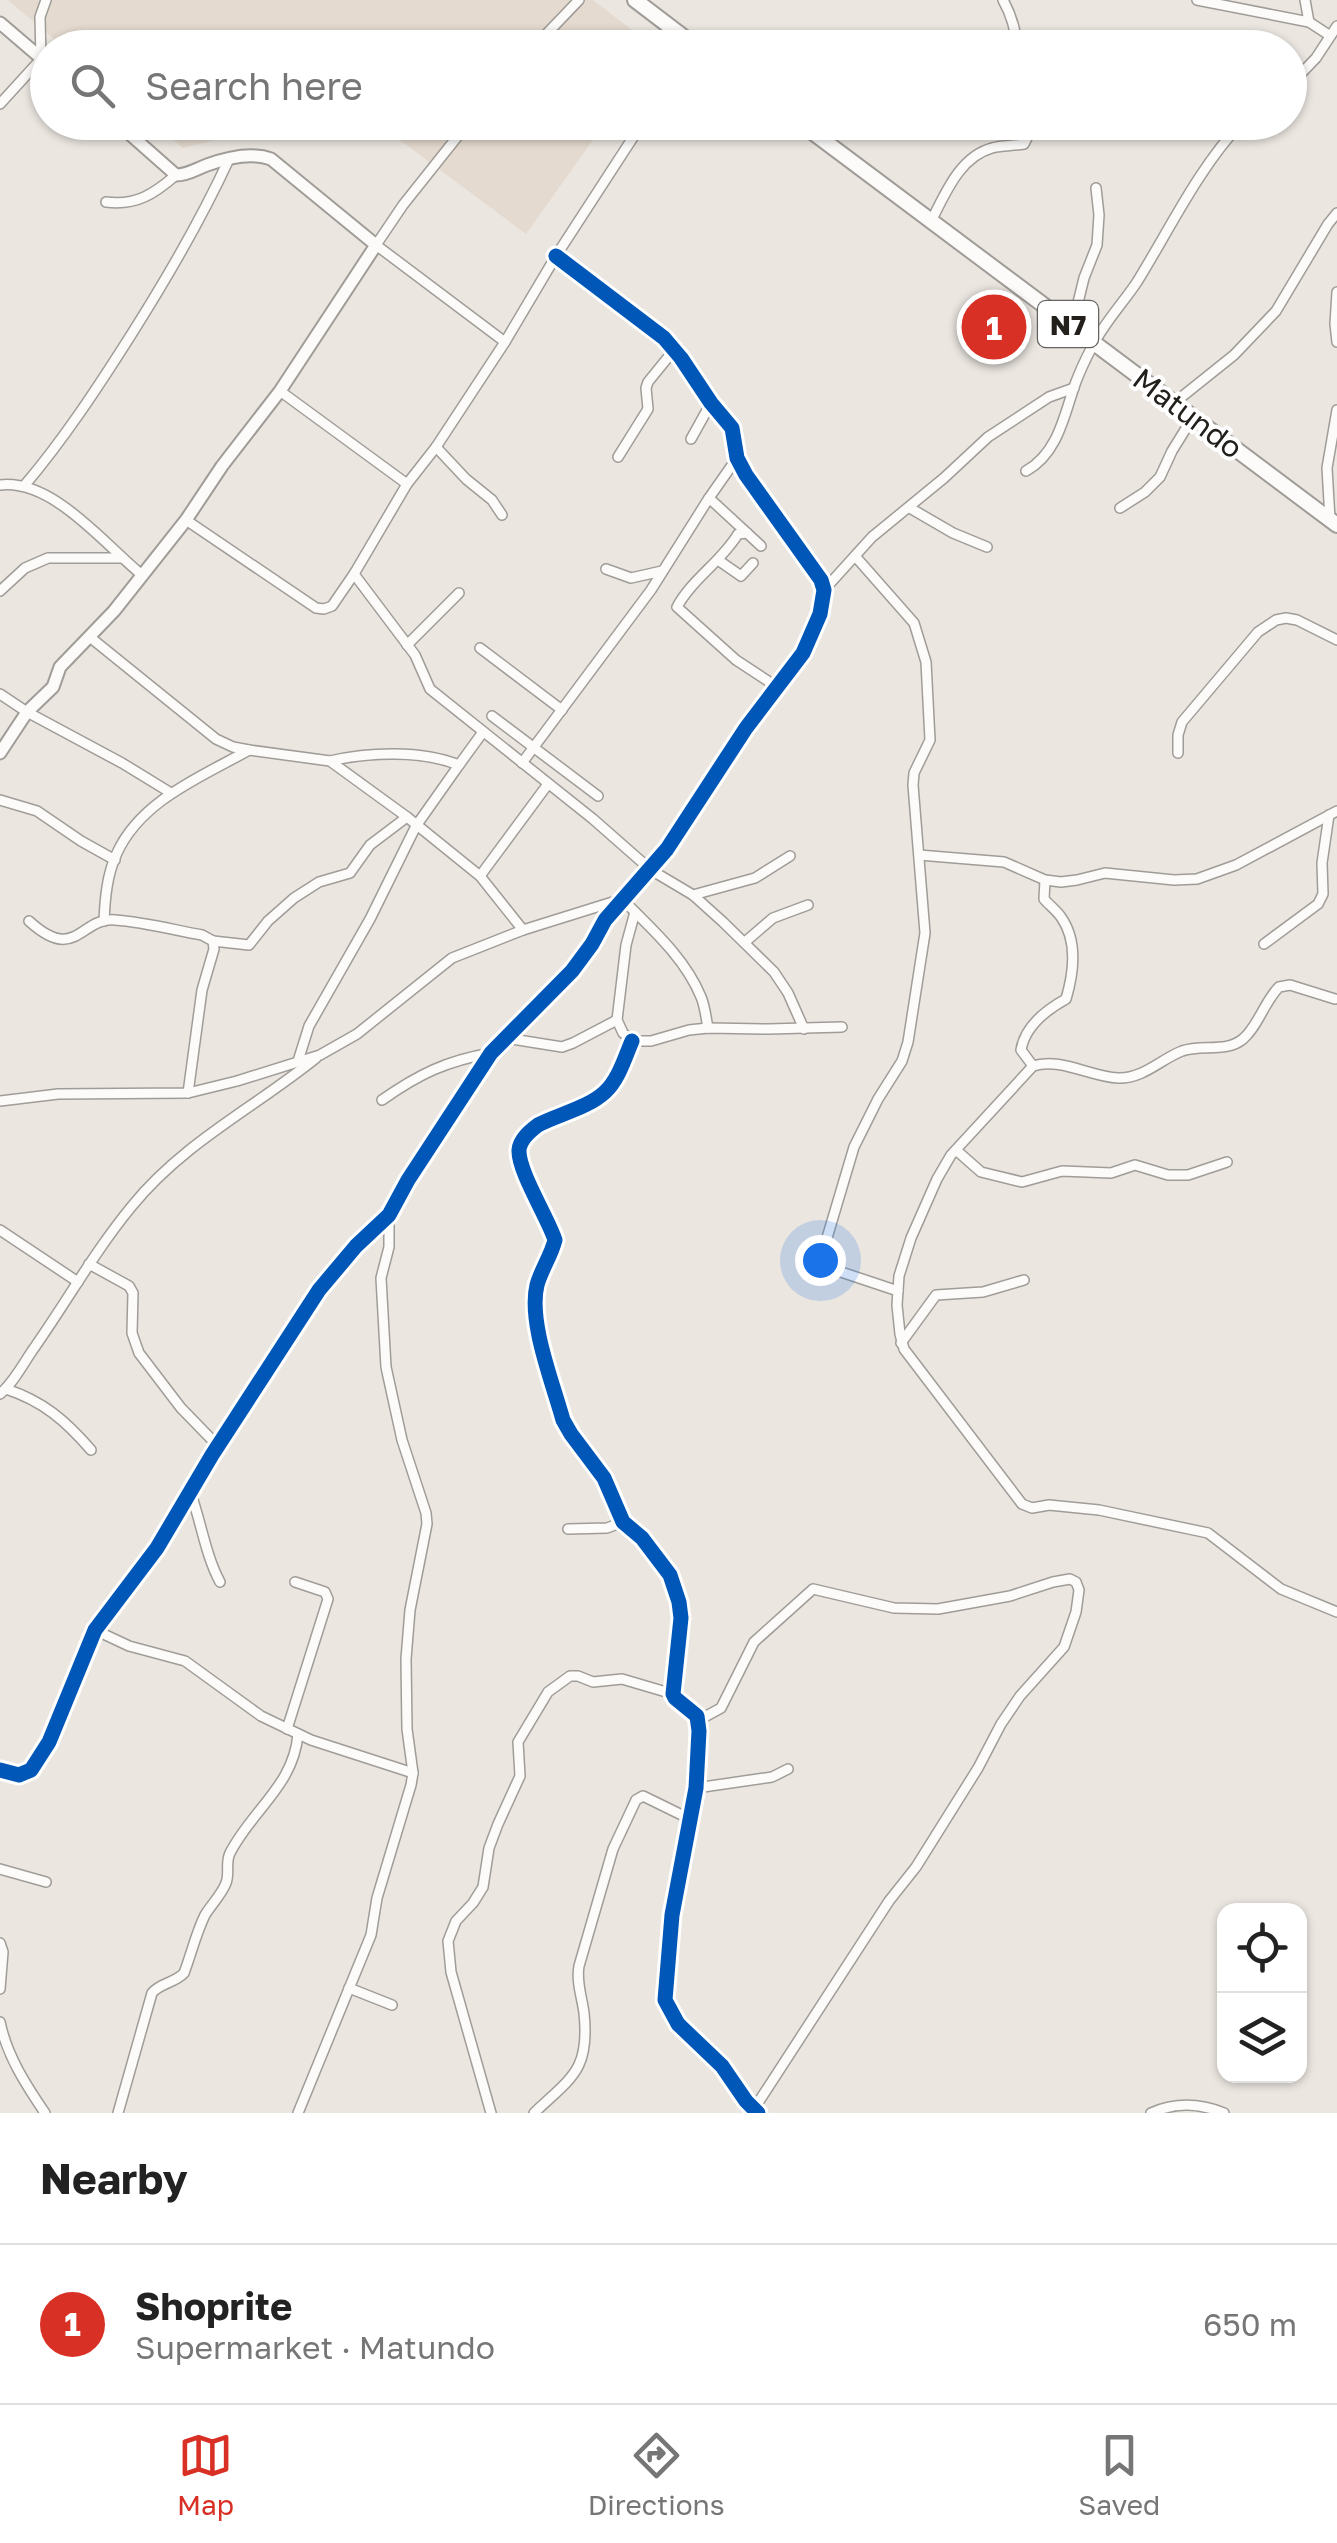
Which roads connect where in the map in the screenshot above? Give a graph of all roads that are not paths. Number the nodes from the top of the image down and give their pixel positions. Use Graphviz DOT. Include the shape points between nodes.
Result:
graph roads {
  1 [pos="46,0"];
  2 [pos="579,0"];
  3 [pos="635,0"];
  4 [pos="1003,0"];
  5 [pos="1198,0"];
  6 [pos="1305,0"];
  7 [pos="0,22"];
  8 [pos="1309,22"];
  9 [pos="1337,26"];
  10 [pos="41,30"];
  11 [pos="550,30"];
  12 [pos="675,30"];
  13 [pos="1015,30"];
  14 [pos="1330,36"];
  15 [pos="30,49"];
  16 [pos="1307,67"];
  17 [pos="30,75"];
  18 [pos="0,104"];
  19 [pos="136,140"];
  20 [pos="455,140"];
  21 [pos="632,140"];
  22 [pos="822,140"];
  23 [pos="1026,140"];
  24 [pos="1226,140"];
  25 [pos="229,159"];
  26 [pos="176,175"];
  27 [pos="1096,188"];
  28 [pos="106,202"];
  29 [pos="1337,213"];
  30 [pos="931,221"];
  31 [pos="376,245"];
  32 [pos="556,256"];
  33 [pos="1337,292"];
  34 [pos="1072,327"];
  35 [pos="505,342"];
  36 [pos="1337,342"];
  37 [pos="1094,343"];
  38 [pos="674,350"];
  39 [pos="1074,388"];
  40 [pos="280,390"];
  41 [pos="711,403"];
  42 [pos="1174,403"];
  43 [pos="1337,410"];
  44 [pos="1193,417"];
  45 [pos="690,440"];
  46 [pos="436,446"];
  47 [pos="618,457"];
  48 [pos="737,458"];
  49 [pos="1026,471"];
  50 [pos="3,482"];
  51 [pos="407,484"];
  52 [pos="24,486"];
  53 [pos="709,498"];
  54 [pos="910,508"];
  55 [pos="1120,508"];
  56 [pos="502,515"];
  57 [pos="186,520"];
  58 [pos="1333,522"];
  59 [pos="748,533"];
  60 [pos="761,546"];
  61 [pos="987,546"];
  62 [pos="855,556"];
  63 [pos="121,558"];
  64 [pos="718,560"];
  65 [pos="753,563"];
  66 [pos="606,569"];
  67 [pos="662,571"];
  68 [pos="354,574"];
  69 [pos="142,575"];
  70 [pos="824,590"];
  71 [pos="0,591"];
  72 [pos="460,592"];
  73 [pos="91,638"];
  74 [pos="1337,640"];
  75 [pos="407,644"];
  76 [pos="480,648"];
  77 [pos="777,688"];
  78 [pos="0,694"];
  79 [pos="562,710"];
  80 [pos="27,712"];
  81 [pos="492,716"];
  82 [pos="483,732"];
  83 [pos="534,748"];
  84 [pos="250,750"];
  85 [pos="0,753"];
  86 [pos="1178,753"];
  87 [pos="330,762"];
  88 [pos="522,764"];
  89 [pos="459,765"];
  90 [pos="548,784"];
  91 [pos="171,793"];
  92 [pos="598,796"];
  93 [pos="0,800"];
  94 [pos="1333,813"];
  95 [pos="407,817"];
  96 [pos="416,826"];
  97 [pos="919,855"];
  98 [pos="790,856"];
  99 [pos="114,860"];
  100 [pos="651,870"];
  101 [pos="480,876"];
  102 [pos="1045,880"];
  103 [pos="692,895"];
  104 [pos="622,899"];
  105 [pos="808,905"];
  106 [pos="635,912"];
  107 [pos="104,921"];
  108 [pos="29,922"];
  109 [pos="523,930"];
  110 [pos="213,941"];
  111 [pos="744,942"];
  112 [pos="1264,944"];
  113 [pos="1335,999"];
  114 [pos="616,1020"];
  115 [pos="708,1028"];
  116 [pos="842,1028"];
  117 [pos="804,1029"];
  118 [pos="506,1038"];
  119 [pos="632,1040"];
  120 [pos="490,1053"];
  121 [pos="320,1055"];
  122 [pos="298,1061"];
  123 [pos="1033,1066"];
  124 [pos="0,1087"];
  125 [pos="188,1094"];
  126 [pos="2,1100"];
  127 [pos="382,1100"];
  128 [pos="956,1150"];
  129 [pos="1226,1162"];
  130 [pos="390,1215"];
  131 [pos="0,1230"];
  132 [pos="89,1264"];
  133 [pos="1024,1280"];
  134 [pos="78,1282"];
  135 [pos="898,1291"];
  136 [pos="902,1343"];
  137 [pos="3,1392"];
  138 [pos="218,1446"];
  139 [pos="90,1450"];
  140 [pos="190,1491"];
  141 [pos="623,1522"];
  142 [pos="568,1529"];
  143 [pos="220,1582"];
  144 [pos="296,1582"];
  145 [pos="1337,1612"];
  146 [pos="96,1630"];
  147 [pos="673,1694"];
  148 [pos="699,1720"];
  149 [pos="288,1729"];
  150 [pos="298,1734"];
  151 [pos="788,1769"];
  152 [pos="0,1770"];
  153 [pos="413,1772"];
  154 [pos="696,1788"];
  155 [pos="690,1818"];
  156 [pos="0,1868"];
  157 [pos="46,1882"];
  158 [pos="0,1943"];
  159 [pos="349,1988"];
  160 [pos="0,1989"];
  161 [pos="392,2004"];
  162 [pos="0,2022"];
  163 [pos="746,2101"];
  164 [pos="756,2111"];
  165 [pos="46,2113"];
  166 [pos="118,2113"];
  167 [pos="298,2113"];
  168 [pos="491,2113"];
  169 [pos="534,2113"];
  170 [pos="738,2113"];
  171 [pos="1150,2113"];
  172 [pos="1224,2113"];
  1 -- 10 [label="street"];
  2 -- 11 [label="street"];
  3 -- 12 [label="main road"];
  4 -- 13 [label="street"];
  5 -- 8 [label="street"];
  6 -- 8 [label="street"];
  7 -- 15 [label="street"];
  8 -- 14 [label="street"];
  9 -- 14 [label="street"];
  14 -- 16 [label="street"];
  17 -- 18 [label="street"];
  19 -- 26 [label="street"];
  20 -- 31 [label="street"];
  21 -- 32 [label="street"];
  22 -- 30 [label="main road, Matundo / N7"];
  23 -- 30 [label="street" via="974,156"];
  24 -- 37 [label="street"];
  25 -- 26 [label="street"];
  25 -- 31 [label="street" via="271,160"];
  25 -- 52 [label="street" via="135,328"];
  26 -- 28 [label="street" via="146,198"];
  27 -- 34 [label="street" via="1098,238"];
  29 -- 42 [label="street" via="1276,311"];
  30 -- 34 [label="main road, Matundo / N7"];
  31 -- 35 [label="street"];
  31 -- 40 [label="street"];
  32 -- 35 [label="street"];
  32 -- 38 [label="street"];
  33 -- 36 [label="street"];
  34 -- 37 [label="main road, Matundo / N7"];
  35 -- 46 [label="street"];
  37 -- 39 [label="street"];
  37 -- 42 [label="main road, Matundo / N7"];
  38 -- 41 [label="street"];
  38 -- 47 [label="street" via="648,382 648,409"];
  39 -- 49 [label="street" via="1056,438"];
  39 -- 54 [label="street" via="988,437"];
  40 -- 51 [label="street"];
  40 -- 57 [label="street"];
  41 -- 45 [label="street"];
  41 -- 48 [label="street" via="732,428"];
  42 -- 44 [label="main road, Matundo / N7"];
  43 -- 58 [label="street" via="1327,468"];
  44 -- 55 [label="street" via="1160,477"];
  44 -- 58 [label="main road, Matundo / N7"];
  46 -- 51 [label="street"];
  46 -- 56 [label="street"];
  48 -- 53 [label="street"];
  48 -- 70 [label="street"];
  50 -- 52 [label="street"];
  51 -- 68 [label="street"];
  52 -- 63 [label="street" via="58,500"];
  53 -- 59 [label="street"];
  53 -- 67 [label="street"];
  54 -- 61 [label="street"];
  54 -- 62 [label="street"];
  57 -- 68 [label="street" via="316,608 332,606"];
  57 -- 69 [label="street"];
  59 -- 60 [label="street"];
  59 -- 64 [label="street" via="738,534"];
  62 -- 70 [label="street"];
  62 -- 97 [label="street" via="914,623 926,662 930,740 913,785"];
  63 -- 69 [label="street"];
  63 -- 71 [label="street" via="48,558"];
  64 -- 65 [label="street" via="742,576"];
  64 -- 77 [label="street" via="678,609"];
  66 -- 67 [label="street" via="631,578"];
  67 -- 79 [label="street"];
  68 -- 75 [label="street"];
  69 -- 73 [label="street"];
  70 -- 77 [label="street" via="804,654"];
  72 -- 75 [label="street"];
  73 -- 80 [label="street"];
  73 -- 84 [label="street" via="216,740"];
  74 -- 86 [label="street" via="1286,618 1258,632 1182,722"];
  75 -- 82 [label="street" via="430,688"];
  76 -- 79 [label="street"];
  77 -- 100 [label="street"];
  78 -- 80 [label="street"];
  79 -- 83 [label="street"];
  80 -- 85 [label="street"];
  80 -- 91 [label="street"];
  81 -- 83 [label="street"];
  82 -- 88 [label="street"];
  82 -- 89 [label="street"];
  83 -- 88 [label="street"];
  83 -- 92 [label="street"];
  84 -- 87 [label="street"];
  84 -- 91 [label="street"];
  87 -- 89 [label="street" via="373,753"];
  87 -- 95 [label="street"];
  88 -- 90 [label="street"];
  89 -- 96 [label="street"];
  90 -- 100 [label="street"];
  90 -- 101 [label="street"];
  91 -- 99 [label="street" via="147,813"];
  93 -- 99 [label="street" via="37,811"];
  94 -- 102 [label="street" via="1197,879 1113,872"];
  94 -- 112 [label="street" via="1318,904"];
  95 -- 96 [label="street"];
  95 -- 110 [label="street" via="370,845 350,873 294,898 249,945"];
  96 -- 101 [label="street"];
  96 -- 122 [label="street" via="309,1026"];
  97 -- 102 [label="street" via="1004,862"];
  97 -- 135 [label="street" via="924,944 906,1052 854,1147 821,1258 826,1267"];
  98 -- 103 [label="street" via="755,878"];
  99 -- 107 [label="street"];
  100 -- 103 [label="street"];
  100 -- 104 [label="street"];
  101 -- 109 [label="street"];
  102 -- 123 [label="street" via="1044,898 1072,940 1073,970 1066,999 1045,1010 1023,1041"];
  103 -- 111 [label="street"];
  104 -- 106 [label="street"];
  104 -- 109 [label="street"];
  104 -- 118 [label="street" via="572,971"];
  105 -- 111 [label="street" via="773,918"];
  106 -- 114 [label="street"];
  106 -- 115 [label="street" via="690,976"];
  107 -- 108 [label="street" via="76,937 56,938"];
  107 -- 110 [label="street"];
  109 -- 121 [label="street" via="452,958"];
  110 -- 125 [label="street"];
  111 -- 117 [label="street" via="780,981"];
  113 -- 123 [label="street" via="1285,985 1233,1046 1187,1049 1128,1078"];
  114 -- 118 [label="street" via="568,1046"];
  114 -- 119 [label="street"];
  115 -- 117 [label="street"];
  115 -- 119 [label="street"];
  116 -- 117 [label="street"];
  118 -- 120 [label="street"];
  119 -- 141 [label="street" via="608,1090 538,1125 519,1150 555,1240 538,1282 536,1324 563,1420 604,1478"];
  120 -- 127 [label="street" via="436,1067"];
  120 -- 130 [label="street"];
  121 -- 122 [label="street"];
  121 -- 132 [label="street" via="184,1152 134,1203"];
  122 -- 125 [label="street"];
  123 -- 128 [label="street"];
  124 -- 126 [label="street"];
  125 -- 126 [label="street"];
  128 -- 129 [label="street" via="981,1172 1022,1182 1135,1165 1188,1175"];
  128 -- 135 [label="street" via="911,1238"];
  130 -- 138 [label="street" via="319,1290"];
  130 -- 153 [label="street" via="381,1278 386,1367 427,1524 406,1659"];
  131 -- 134 [label="street"];
  132 -- 134 [label="street"];
  132 -- 138 [label="street" via="130,1286 140,1353"];
  133 -- 136 [label="street" via="936,1295"];
  134 -- 137 [label="street"];
  135 -- 136 [label="street"];
  136 -- 145 [label="street" via="1027,1507 1099,1510 1208,1533 1281,1588"];
  137 -- 139 [label="street" via="57,1414"];
  138 -- 140 [label="street"];
  140 -- 143 [label="street"];
  140 -- 146 [label="street"];
  141 -- 142 [label="street"];
  141 -- 147 [label="street" via="670,1575 678,1602"];
  144 -- 149 [label="street" via="328,1599"];
  146 -- 149 [label="street" via="184,1661"];
  146 -- 152 [label="street" via="50,1742 26,1774"];
  147 -- 148 [label="street"];
  147 -- 168 [label="street" via="622,1679 570,1676 548,1692 518,1742 520,1776 494,1836 483,1887 448,1941"];
  148 -- 154 [label="street"];
  148 -- 164 [label="street" via="721,1708 754,1642 813,1588 907,1610 1003,1598 1070,1579 1079,1590 1064,1647 1010,1710 916,1868"];
  149 -- 150 [label="street"];
  150 -- 153 [label="street"];
  150 -- 166 [label="street" via="284,1780 232,1850 226,1884 184,1974 152,1993"];
  151 -- 154 [label="street"];
  153 -- 159 [label="street" via="372,1936"];
  154 -- 155 [label="street"];
  155 -- 163 [label="street" via="665,2000"];
  155 -- 169 [label="street" via="644,1796 636,1800 613,1848 579,1966 584,2055 572,2078"];
  156 -- 157 [label="street"];
  158 -- 160 [label="street"];
  159 -- 161 [label="street"];
  159 -- 167 [label="street"];
  162 -- 165 [label="street" via="24,2082"];
  163 -- 164 [label="street"];
  163 -- 170 [label="street"];
  171 -- 172 [label="street" via="1190,2104"];
}
